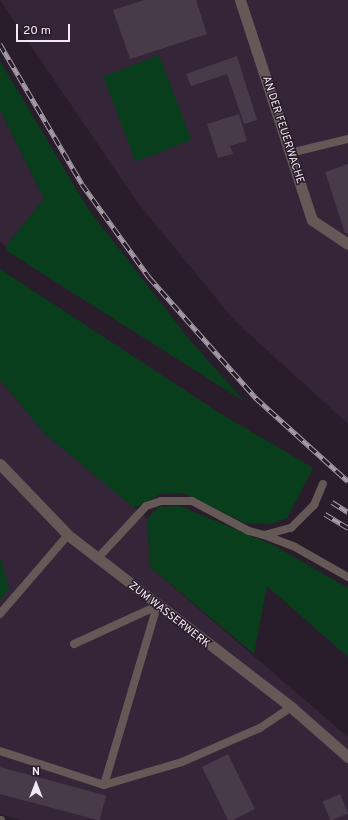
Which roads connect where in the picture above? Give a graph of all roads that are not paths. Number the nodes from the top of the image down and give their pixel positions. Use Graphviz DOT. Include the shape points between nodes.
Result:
graph roads {
  1 [pos="240,0"];
  2 [pos="348,139"];
  3 [pos="290,153"];
  4 [pos="348,244"];
  5 [pos="0,464"];
  6 [pos="323,484"];
  7 [pos="264,534"];
  8 [pos="68,535"];
  9 [pos="97,559"];
  10 [pos="348,577"];
  11 [pos="157,606"];
  12 [pos="0,614"];
  13 [pos="74,644"];
  14 [pos="291,707"];
  15 [pos="0,751"];
  16 [pos="348,757"];
  17 [pos="104,785"];
  1 -- 3 [label="street, AN DER FEUERWACHE"];
  2 -- 3 [label="lane"];
  3 -- 4 [label="street, AN DER FEUERWACHE" via="312,220"];
  5 -- 8 [label="street, ZUM WASSERWERK"];
  6 -- 7 [label="lane" via="314,505 291,528"];
  7 -- 9 [label="lane" via="249,531 192,501 161,501 141,511"];
  7 -- 10 [label="lane" via="295,547"];
  8 -- 9 [label="street, ZUM WASSERWERK"];
  8 -- 12 [label="lane"];
  9 -- 11 [label="street, ZUM WASSERWERK"];
  11 -- 13 [label="lane"];
  11 -- 14 [label="street, ZUM WASSERWERK"];
  11 -- 17 [label="lane"];
  14 -- 16 [label="street, ZUM WASSERWERK"];
  14 -- 17 [label="lane" via="260,728 182,762"];
  15 -- 17 [label="lane"];
}
